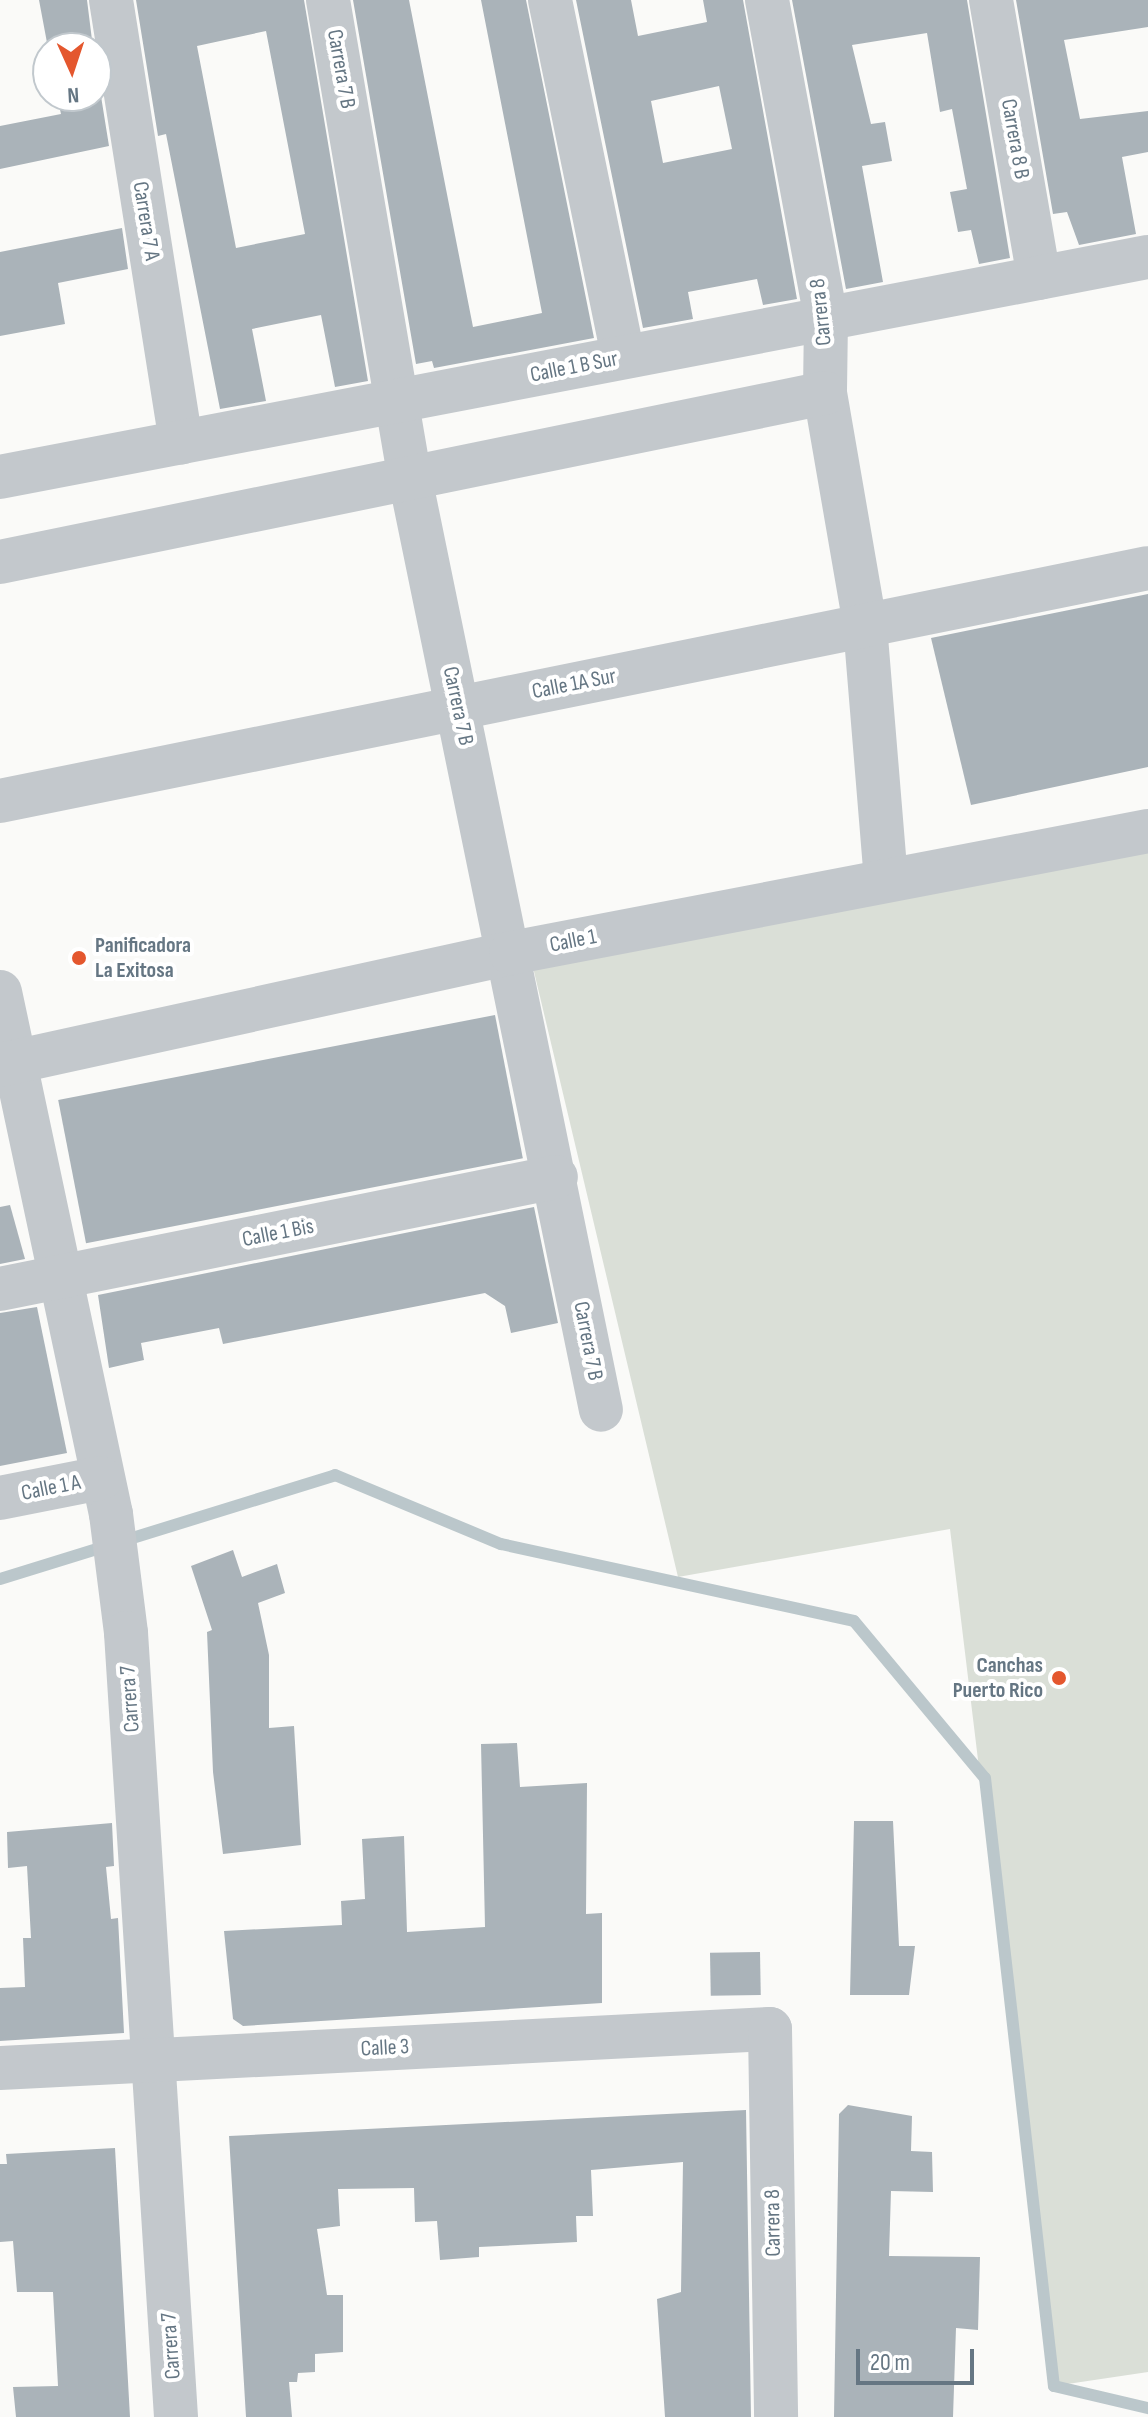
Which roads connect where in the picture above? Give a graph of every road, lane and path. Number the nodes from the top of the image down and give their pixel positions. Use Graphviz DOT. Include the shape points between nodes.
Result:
graph roads {
  1 [pos="111,0"];
  2 [pos="328,0"];
  3 [pos="550,0"];
  4 [pos="767,0"];
  5 [pos="991,0"];
  6 [pos="1148,257"];
  7 [pos="1039,278"];
  8 [pos="826,319"];
  9 [pos="623,357"];
  10 [pos="825,393"];
  11 [pos="401,400"];
  12 [pos="181,442"];
  13 [pos="0,477"];
  14 [pos="410,478"];
  15 [pos="0,562"];
  16 [pos="1148,568"];
  17 [pos="865,625"];
  18 [pos="458,708"];
  19 [pos="0,801"];
  20 [pos="1148,831"];
  21 [pos="886,880"];
  22 [pos="511,953"];
  23 [pos="0,992"];
  24 [pos="7,1063"];
  25 [pos="556,1177"];
  26 [pos="59,1277"];
  27 [pos="0,1289"];
  28 [pos="601,1410"];
  29 [pos="106,1496"];
  30 [pos="0,1498"];
  31 [pos="770,2029"];
  32 [pos="152,2060"];
  33 [pos="0,2068"];
  34 [pos="176,2417"];
  35 [pos="776,2417"];
  1 -- 12 [label="street, Carrera 7 A"];
  2 -- 11 [label="street, Carrera 7 B"];
  3 -- 9 [label="street"];
  4 -- 8 [label="street, Carrera 8"];
  5 -- 7 [label="street, Carrera 8 B"];
  6 -- 7 [label="street, Calle 1 B Sur"];
  7 -- 8 [label="street, Calle 1 B Sur"];
  8 -- 9 [label="street, Calle 1 B Sur"];
  8 -- 10 [label="street, Carrera 8"];
  9 -- 11 [label="street, Calle 1 B Sur"];
  10 -- 14 [label="street"];
  10 -- 17 [label="street, Carrera 8"];
  11 -- 12 [label="street, Calle 1 B Sur"];
  11 -- 14 [label="street, Carrera 7 B"];
  12 -- 13 [label="street, Calle 1 B Sur"];
  14 -- 15 [label="street"];
  14 -- 18 [label="street, Carrera 7 B"];
  16 -- 17 [label="street, Calle 1A Sur"];
  17 -- 18 [label="street, Calle 1A Sur"];
  17 -- 21 [label="street, Carrera 8"];
  18 -- 19 [label="street, Calle 1A Sur"];
  18 -- 22 [label="street, Carrera 7 B"];
  20 -- 21 [label="street, Calle 1"];
  21 -- 22 [label="street, Calle 1"];
  22 -- 24 [label="street, Calle 1"];
  22 -- 25 [label="street, Carrera 7 B"];
  23 -- 24 [label="street, Carrera 7"];
  24 -- 26 [label="street, Carrera 7"];
  25 -- 26 [label="street, Calle 1 Bis"];
  25 -- 28 [label="street, Carrera 7 B"];
  26 -- 27 [label="street, Calle 1 Bis"];
  26 -- 29 [label="street, Carrera 7"];
  29 -- 30 [label="street, Calle 1 A"];
  29 -- 32 [label="street, Carrera 7" via="126,1633"];
  31 -- 32 [label="street, Calle 3"];
  31 -- 35 [label="street, Carrera 8"];
  32 -- 33 [label="street, Calle 3"];
  32 -- 34 [label="street, Carrera 7"];
}
